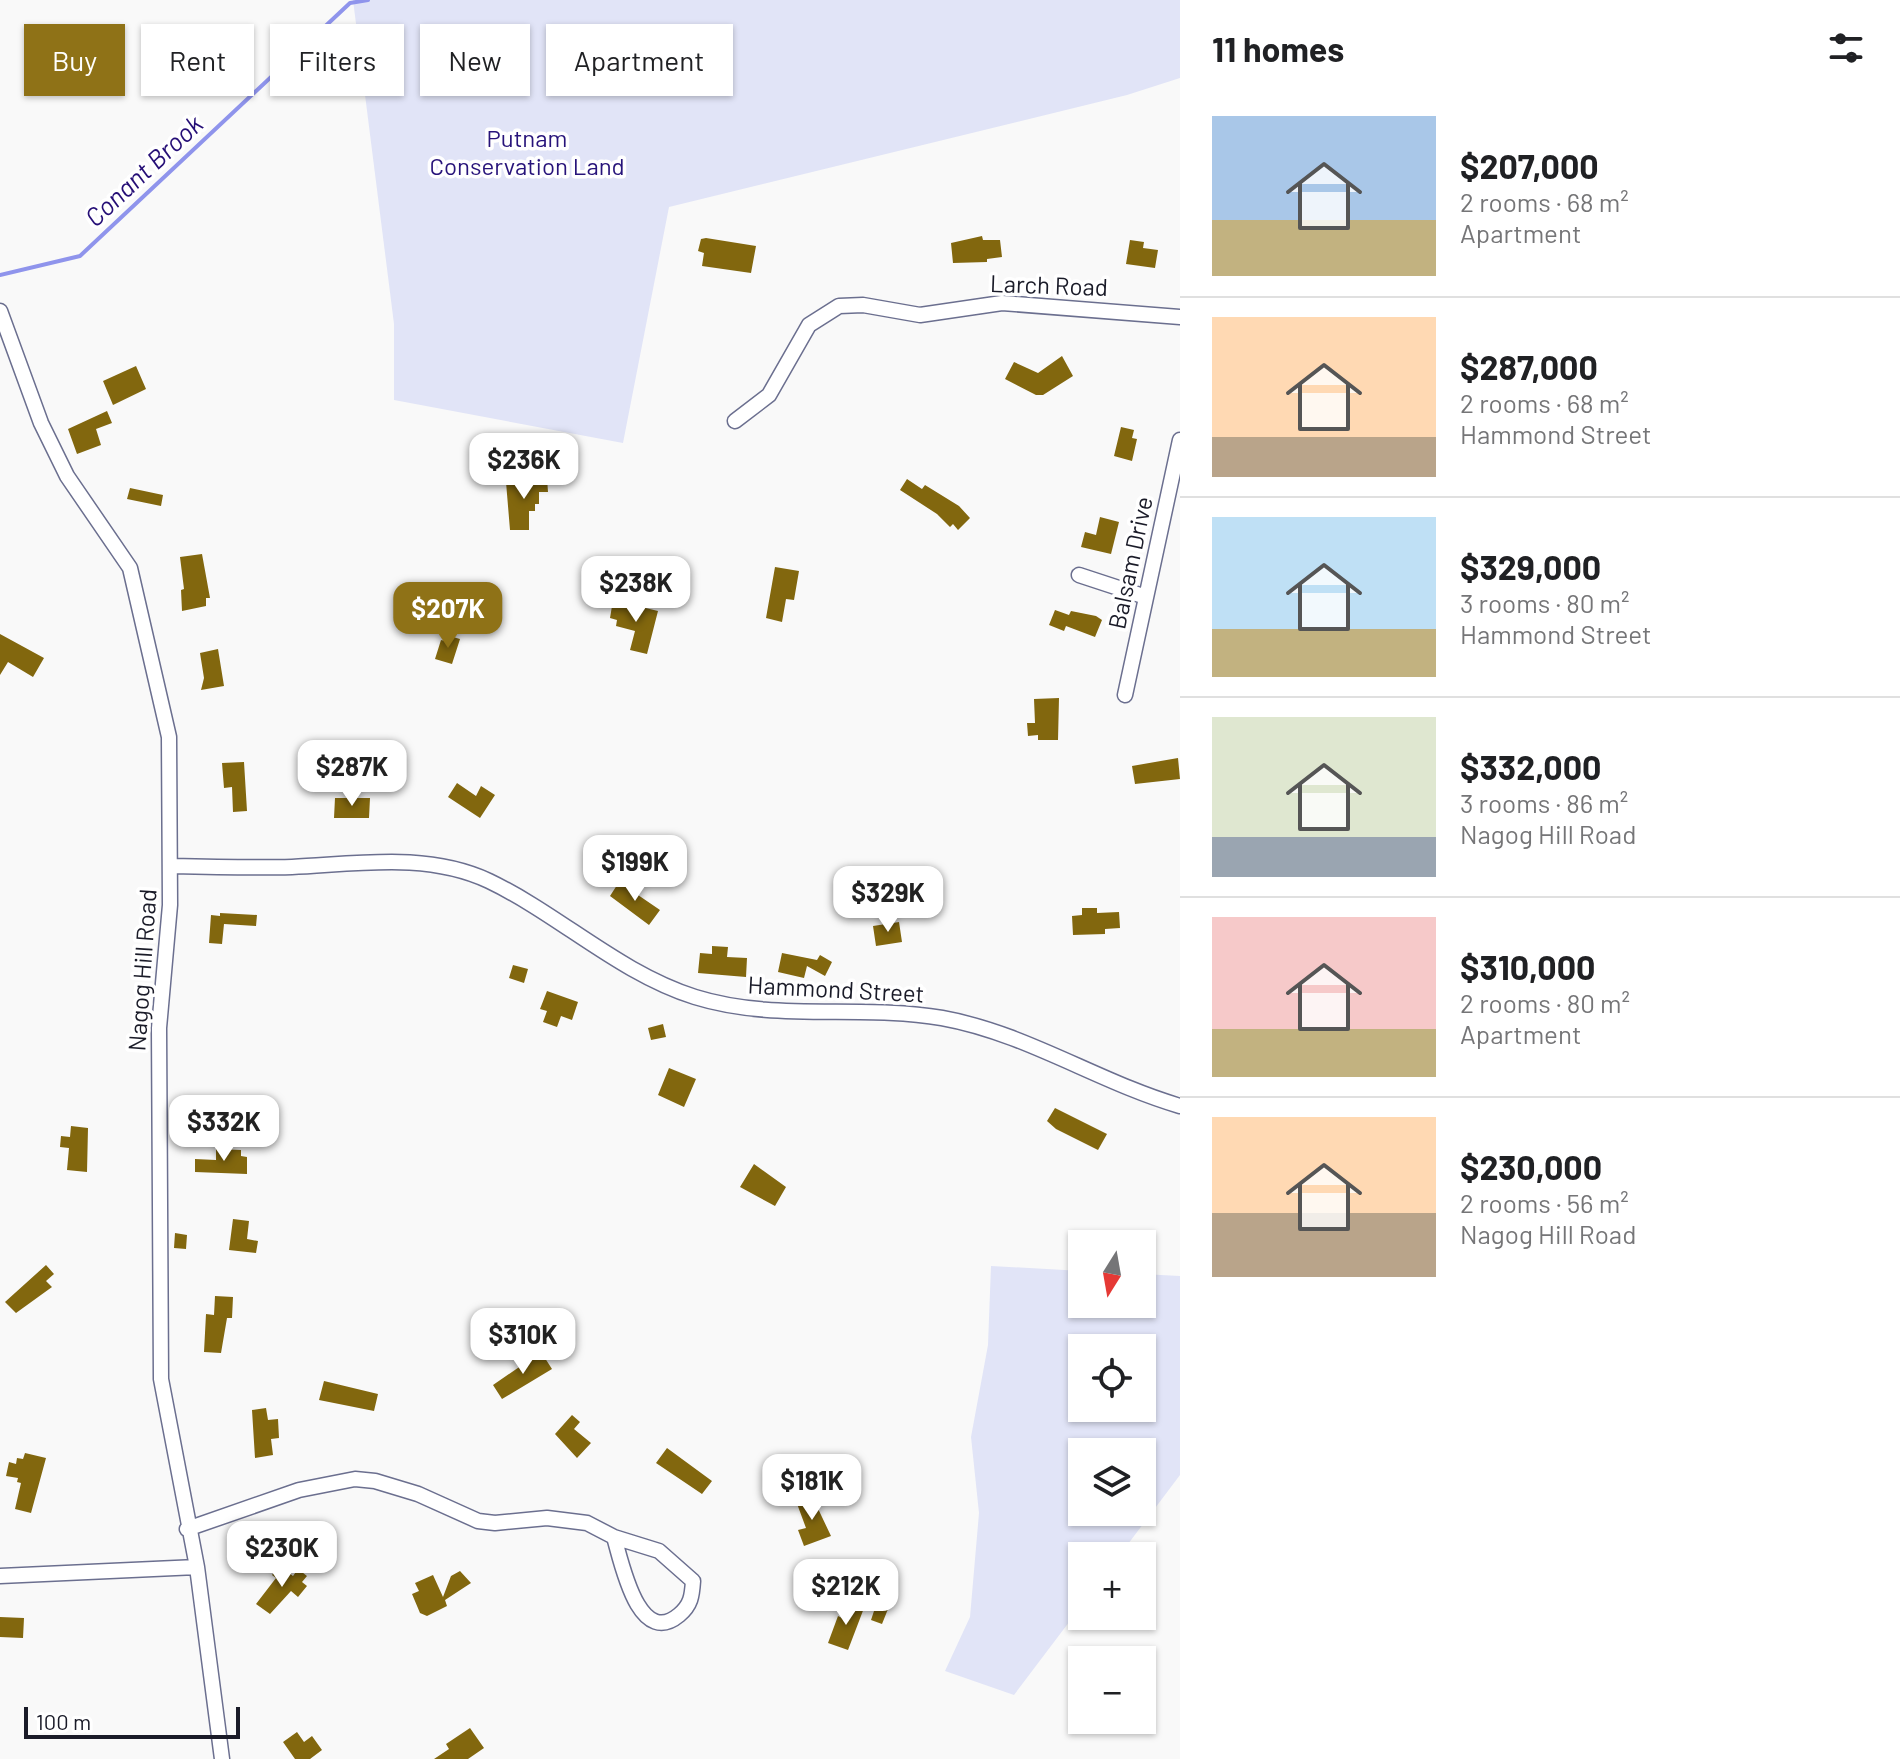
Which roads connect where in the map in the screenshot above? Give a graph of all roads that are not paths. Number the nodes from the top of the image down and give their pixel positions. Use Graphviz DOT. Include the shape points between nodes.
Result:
graph roads {
  1 [pos="0,311"];
  2 [pos="1180,317"];
  3 [pos="735,421"];
  4 [pos="1180,440"];
  5 [pos="1079,575"];
  6 [pos="1146,597"];
  7 [pos="1125,695"];
  8 [pos="171,866"];
  9 [pos="1180,1106"];
  10 [pos="187,1529"];
  11 [pos="614,1537"];
  12 [pos="197,1567"];
  13 [pos="0,1576"];
  14 [pos="222,1759"];
  1 -- 8 [label="street, Nagog Hill Road" via="41,423 67,476 130,568 169,737"];
  2 -- 3 [label="street, Larch Road" via="1002,303 913,315 845,305 809,325 769,395"];
  4 -- 6 [label="street, Balsam Drive"];
  5 -- 6 [label="street"];
  6 -- 7 [label="street, Balsam Drive"];
  8 -- 9 [label="street, Hammond Street" via="268,868 400,861 440,865 489,881 597,950 693,996 786,1011 891,1011 989,1028 1120,1086"];
  8 -- 10 [label="street, Nagog Hill Road" via="159,1028 161,1364"];
  10 -- 11 [label="street" via="299,1490 355,1479 418,1494 478,1521 547,1518 587,1523"];
  10 -- 12 [label="street, Nagog Hill Road"];
  11 -- 11 [label="street" via="627,1585 643,1613 668,1622 677,1617 688,1606 693,1581 659,1551"];
  12 -- 13 [label="street"];
  12 -- 14 [label="street, Nagog Hill Road"];
}
